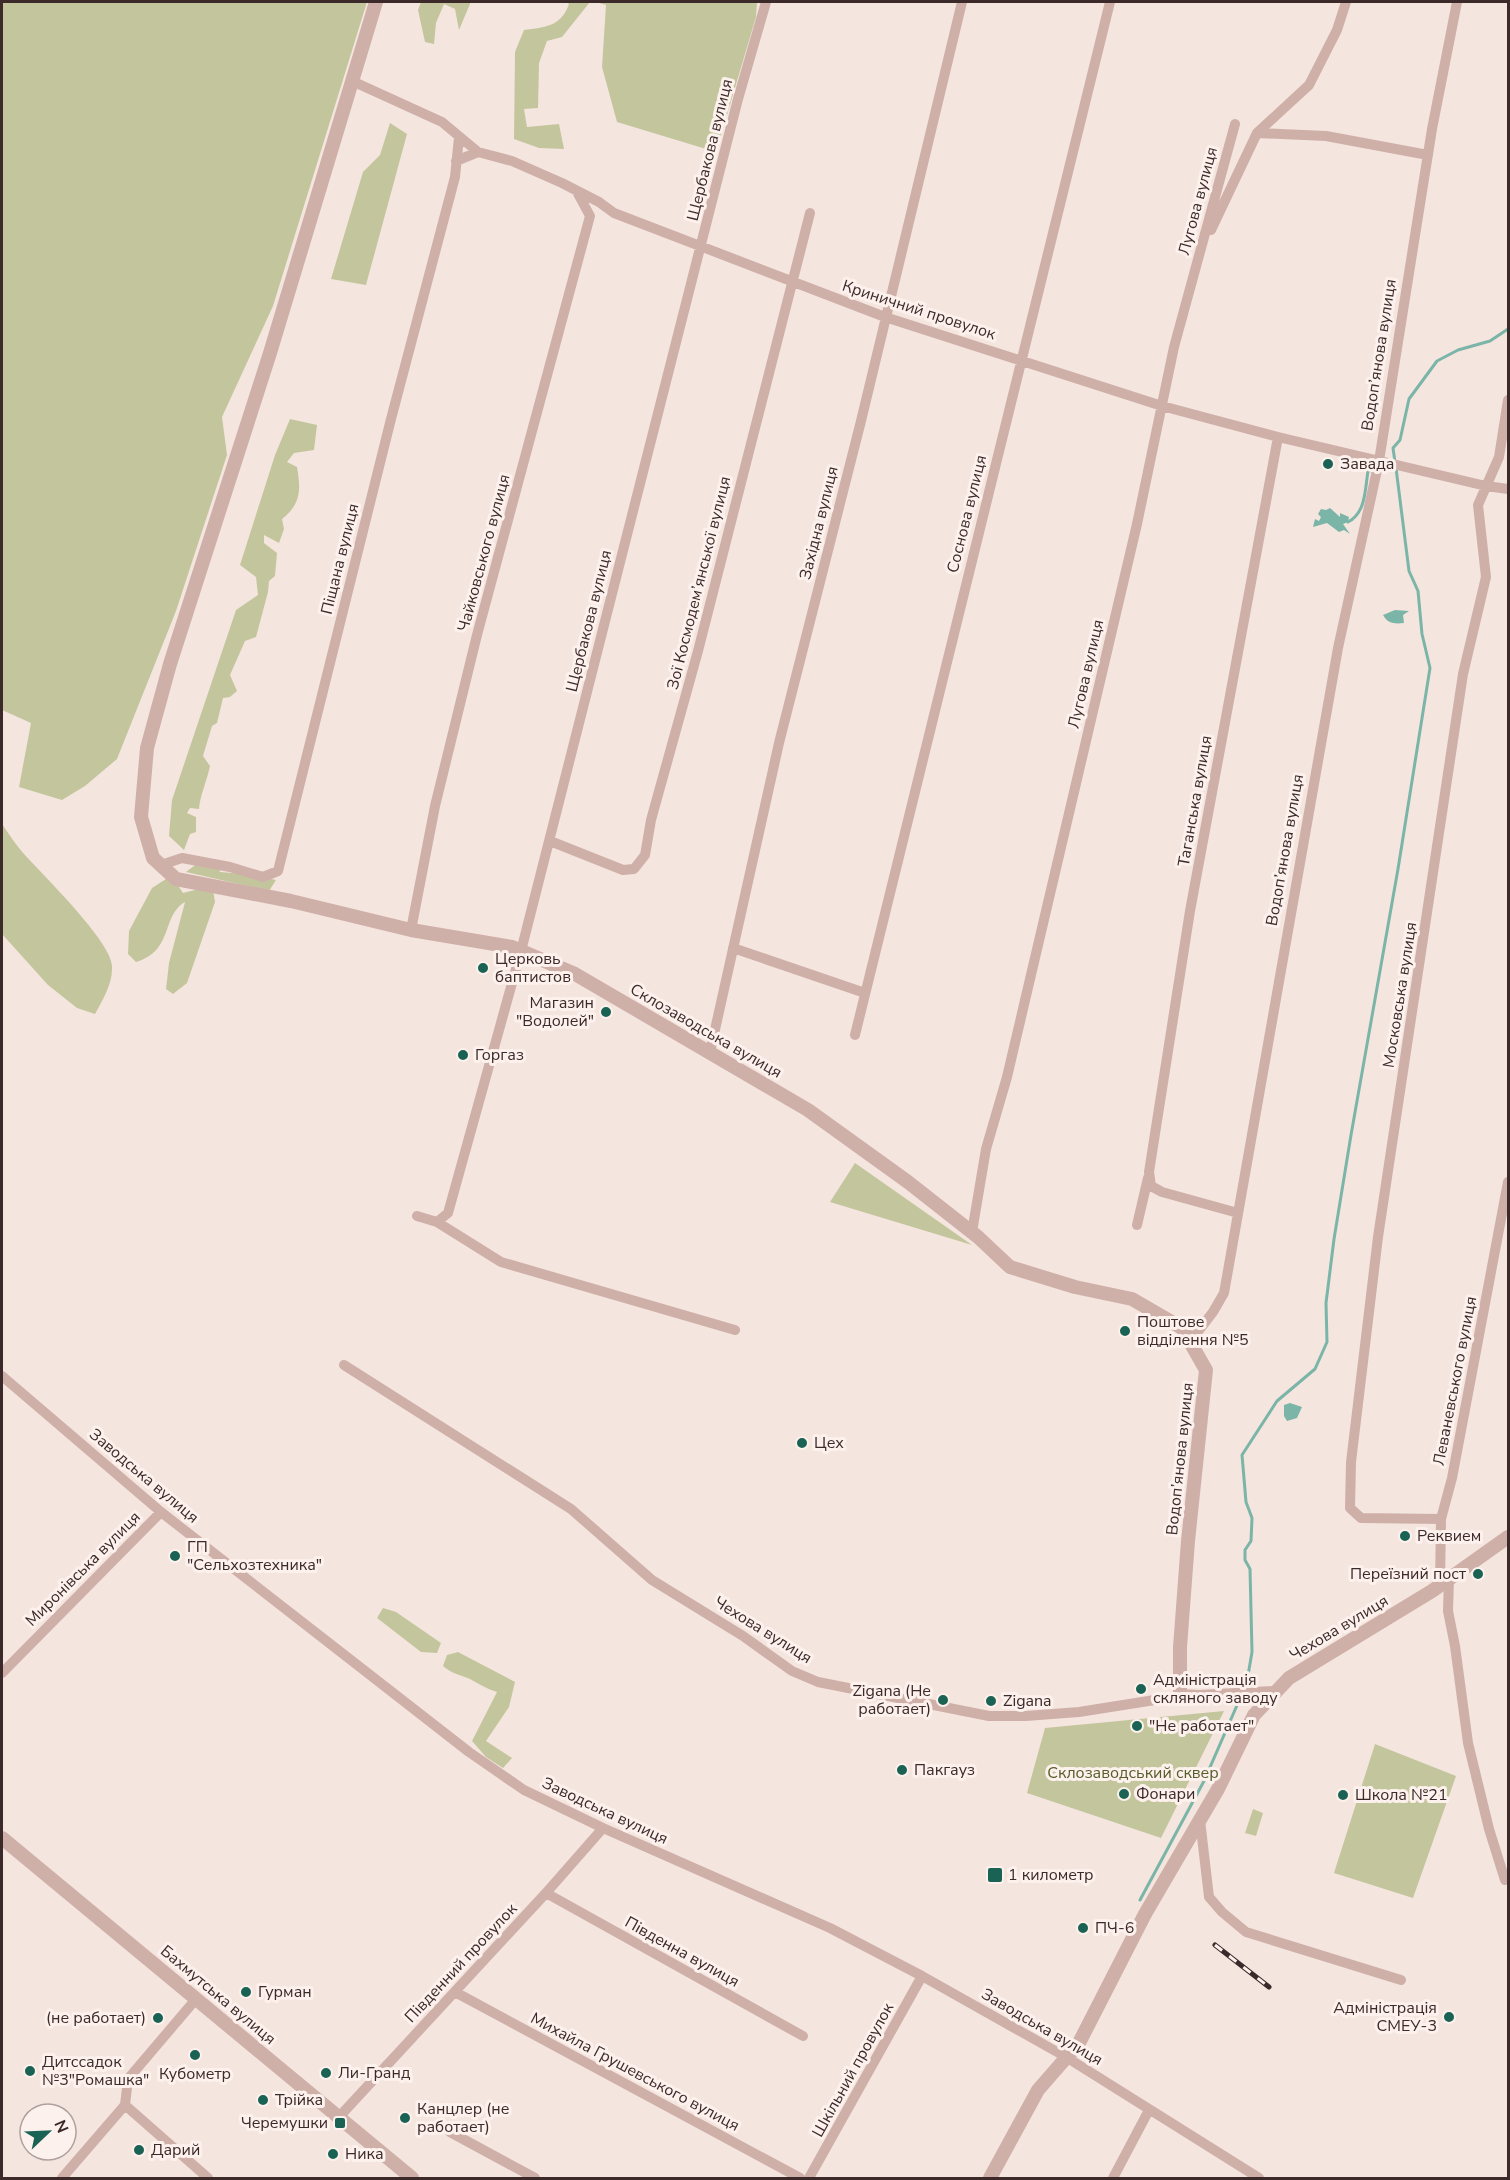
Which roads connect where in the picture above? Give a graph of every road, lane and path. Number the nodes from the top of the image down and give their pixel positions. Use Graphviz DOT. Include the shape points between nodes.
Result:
graph roads {
  1 [pos="376,2"];
  2 [pos="766,2"];
  3 [pos="962,2"];
  4 [pos="1110,2"];
  5 [pos="1346,2"];
  6 [pos="1457,2"];
  7 [pos="352,81"];
  8 [pos="1235,124"];
  9 [pos="1257,133"];
  10 [pos="459,137"];
  11 [pos="478,152"];
  12 [pos="1428,155"];
  13 [pos="456,161"];
  14 [pos="576,190"];
  15 [pos="614,213"];
  16 [pos="810,213"];
  17 [pos="590,216"];
  18 [pos="701,248"];
  19 [pos="1198,256"];
  20 [pos="792,283"];
  21 [pos="885,317"];
  22 [pos="1020,359"];
  23 [pos="1509,400"];
  24 [pos="1162,406"];
  25 [pos="1278,437"];
  26 [pos="1384,463"];
  27 [pos="1486,486"];
  28 [pos="1509,489"];
  29 [pos="550,841"];
  30 [pos="157,862"];
  31 [pos="411,930"];
  32 [pos="733,948"];
  33 [pos="521,951"];
  34 [pos="865,993"];
  35 [pos="855,1035"];
  36 [pos="710,1052"];
  37 [pos="1149,1172"];
  38 [pos="1509,1182"];
  39 [pos="1507,1197"];
  40 [pos="1238,1213"];
  41 [pos="417,1216"];
  42 [pos="437,1222"];
  43 [pos="1137,1225"];
  44 [pos="972,1233"];
  45 [pos="735,1330"];
  46 [pos="1190,1342"];
  47 [pos="344,1365"];
  48 [pos="2,1376"];
  49 [pos="161,1512"];
  50 [pos="1441,1519"];
  51 [pos="1509,1537"];
  52 [pos="1444,1582"];
  53 [pos="2,1673"];
  54 [pos="1273,1693"];
  55 [pos="1180,1696"];
  56 [pos="1200,1820"];
  57 [pos="603,1828"];
  58 [pos="2,1838"];
  59 [pos="1505,1880"];
  60 [pos="546,1893"];
  61 [pos="922,1976"];
  62 [pos="1401,1980"];
  63 [pos="455,1992"];
  64 [pos="196,1999"];
  65 [pos="803,2037"];
  66 [pos="1066,2057"];
  67 [pos="125,2105"];
  68 [pos="1149,2110"];
  69 [pos="339,2117"];
  70 [pos="450,2132"];
  71 [pos="62,2178"];
  72 [pos="208,2178"];
  73 [pos="412,2178"];
  74 [pos="535,2178"];
  75 [pos="800,2178"];
  76 [pos="809,2178"];
  77 [pos="990,2178"];
  78 [pos="1113,2178"];
  79 [pos="1259,2178"];
  1 -- 7 [label="street"];
  2 -- 18 [label="street, Щербакова вулиця"];
  3 -- 21 [label="street, Західна вулиця"];
  4 -- 22 [label="street, Соснова вулиця"];
  5 -- 9 [label="street" via="1337,30 1309,85"];
  6 -- 12 [label="street, Водоп’янова вулиця"];
  7 -- 10 [label="street, Криничний провулок" via="442,122"];
  7 -- 30 [label="street" via="147,748 141,817"];
  8 -- 19 [label="street, Лугова вулиця"];
  9 -- 12 [label="street" via="1326,136"];
  9 -- 19 [label="street"];
  10 -- 11 [label="street, Криничний провулок"];
  10 -- 13 [label="street, Піщана вулиця"];
  11 -- 13 [label="street"];
  11 -- 14 [label="street, Криничний провулок" via="512,160"];
  12 -- 26 [label="street, Водоп’янова вулиця"];
  13 -- 30 [label="street, Піщана вулиця" via="278,871 263,877 182,858"];
  14 -- 15 [label="street, Криничний провулок"];
  14 -- 17 [label="street"];
  15 -- 17 [label="street" via="600,210"];
  15 -- 18 [label="street, Криничний провулок"];
  16 -- 20 [label="street, Зої Космодем’янської вулиця"];
  17 -- 31 [label="street, Чайковського вулиця" via="477,635 435,806"];
  18 -- 20 [label="street, Криничний провулок"];
  18 -- 29 [label="street, Щербакова вулиця"];
  19 -- 24 [label="street, Лугова вулиця"];
  20 -- 21 [label="street, Криничний провулок"];
  20 -- 29 [label="street, Зої Космодем’янської вулиця" via="645,855 634,869 623,870"];
  21 -- 22 [label="street, Криничний провулок"];
  21 -- 32 [label="street, Західна вулиця" via="779,743"];
  22 -- 24 [label="street, Криничний провулок"];
  22 -- 34 [label="street, Соснова вулиця"];
  23 -- 27 [label="street, Московська вулиця" via="1499,457"];
  24 -- 25 [label="street, Криничний провулок"];
  24 -- 44 [label="street, Лугова вулиця" via="1007,1077 986,1149"];
  25 -- 26 [label="street, Криничний провулок"];
  25 -- 37 [label="street, Таганська вулиця" via="1190,911"];
  26 -- 27 [label="street, Криничний провулок"];
  26 -- 40 [label="street, Водоп’янова вулиця" via="1338,648"];
  27 -- 28 [label="street, Криничний провулок"];
  27 -- 50 [label="street, Московська вулиця" via="1478,505 1486,577 1463,674 1378,1237 1351,1462 1350,1508 1361,1518"];
  29 -- 33 [label="street, Щербакова вулиця"];
  30 -- 31 [label="street, Склозаводська вулиця" via="176,879"];
  31 -- 33 [label="street, Склозаводська вулиця"];
  32 -- 34 [label="street"];
  32 -- 36 [label="street, Західна вулиця"];
  33 -- 36 [label="street, Склозаводська вулиця" via="575,974"];
  33 -- 42 [label="street, Щербакова вулиця" via="448,1214"];
  34 -- 35 [label="street, Соснова вулиця"];
  36 -- 44 [label="street, Склозаводська вулиця" via="808,1110"];
  37 -- 40 [label="street" via="1151,1186 1162,1192"];
  37 -- 43 [label="street, Таганська вулиця"];
  38 -- 39 [label="street, Леваневського вулиця"];
  39 -- 50 [label="street, Леваневського вулиця"];
  40 -- 46 [label="street, Водоп’янова вулиця" via="1224,1293"];
  41 -- 42 [label="street"];
  42 -- 45 [label="street" via="501,1262"];
  44 -- 46 [label="street, Склозаводська вулиця" via="1010,1267 1132,1299 1182,1328"];
  46 -- 55 [label="street, Водоп’янова вулиця" via="1206,1370 1187,1553"];
  47 -- 55 [label="street, Чехова вулиця" via="571,1509 652,1580 792,1671 818,1682 989,1716 1080,1712"];
  48 -- 49 [label="street, Заводська вулиця"];
  49 -- 53 [label="street, Миронівська вулиця"];
  49 -- 57 [label="street, Заводська вулиця" via="469,1752 525,1790"];
  50 -- 52 [label="street, Леваневського вулиця"];
  51 -- 52 [label="street, Чехова вулиця"];
  52 -- 54 [label="street, Чехова вулиця" via="1288,1678"];
  52 -- 59 [label="street, Леваневського вулиця" via="1468,1743"];
  54 -- 55 [label="street, Чехова вулиця"];
  54 -- 56 [label="street, Чехова вулиця" via="1254,1715"];
  56 -- 62 [label="street" via="1209,1897 1246,1932"];
  56 -- 66 [label="street, Чехова вулиця" via="1145,1914 1079,2043"];
  57 -- 60 [label="street, Південний провулок"];
  57 -- 61 [label="street, Заводська вулиця" via="830,1928"];
  58 -- 64 [label="street, Бахмутська вулиця"];
  60 -- 63 [label="street, Південний провулок"];
  60 -- 65 [label="street, Південна вулиця"];
  61 -- 66 [label="street, Заводська вулиця"];
  61 -- 76 [label="street, Шкільний провулок"];
  63 -- 69 [label="street, Південний провулок"];
  63 -- 75 [label="street, Михайла Грушевського вулиця"];
  64 -- 67 [label="street" via="128,2079"];
  64 -- 69 [label="street, Бахмутська вулиця"];
  66 -- 68 [label="street, Заводська вулиця"];
  66 -- 77 [label="street, Чехова вулиця" via="1038,2090"];
  67 -- 71 [label="street"];
  67 -- 72 [label="street"];
  68 -- 78 [label="street"];
  68 -- 79 [label="street, Заводська вулиця"];
  69 -- 73 [label="street, Бахмутська вулиця"];
  70 -- 74 [label="street"];
}
